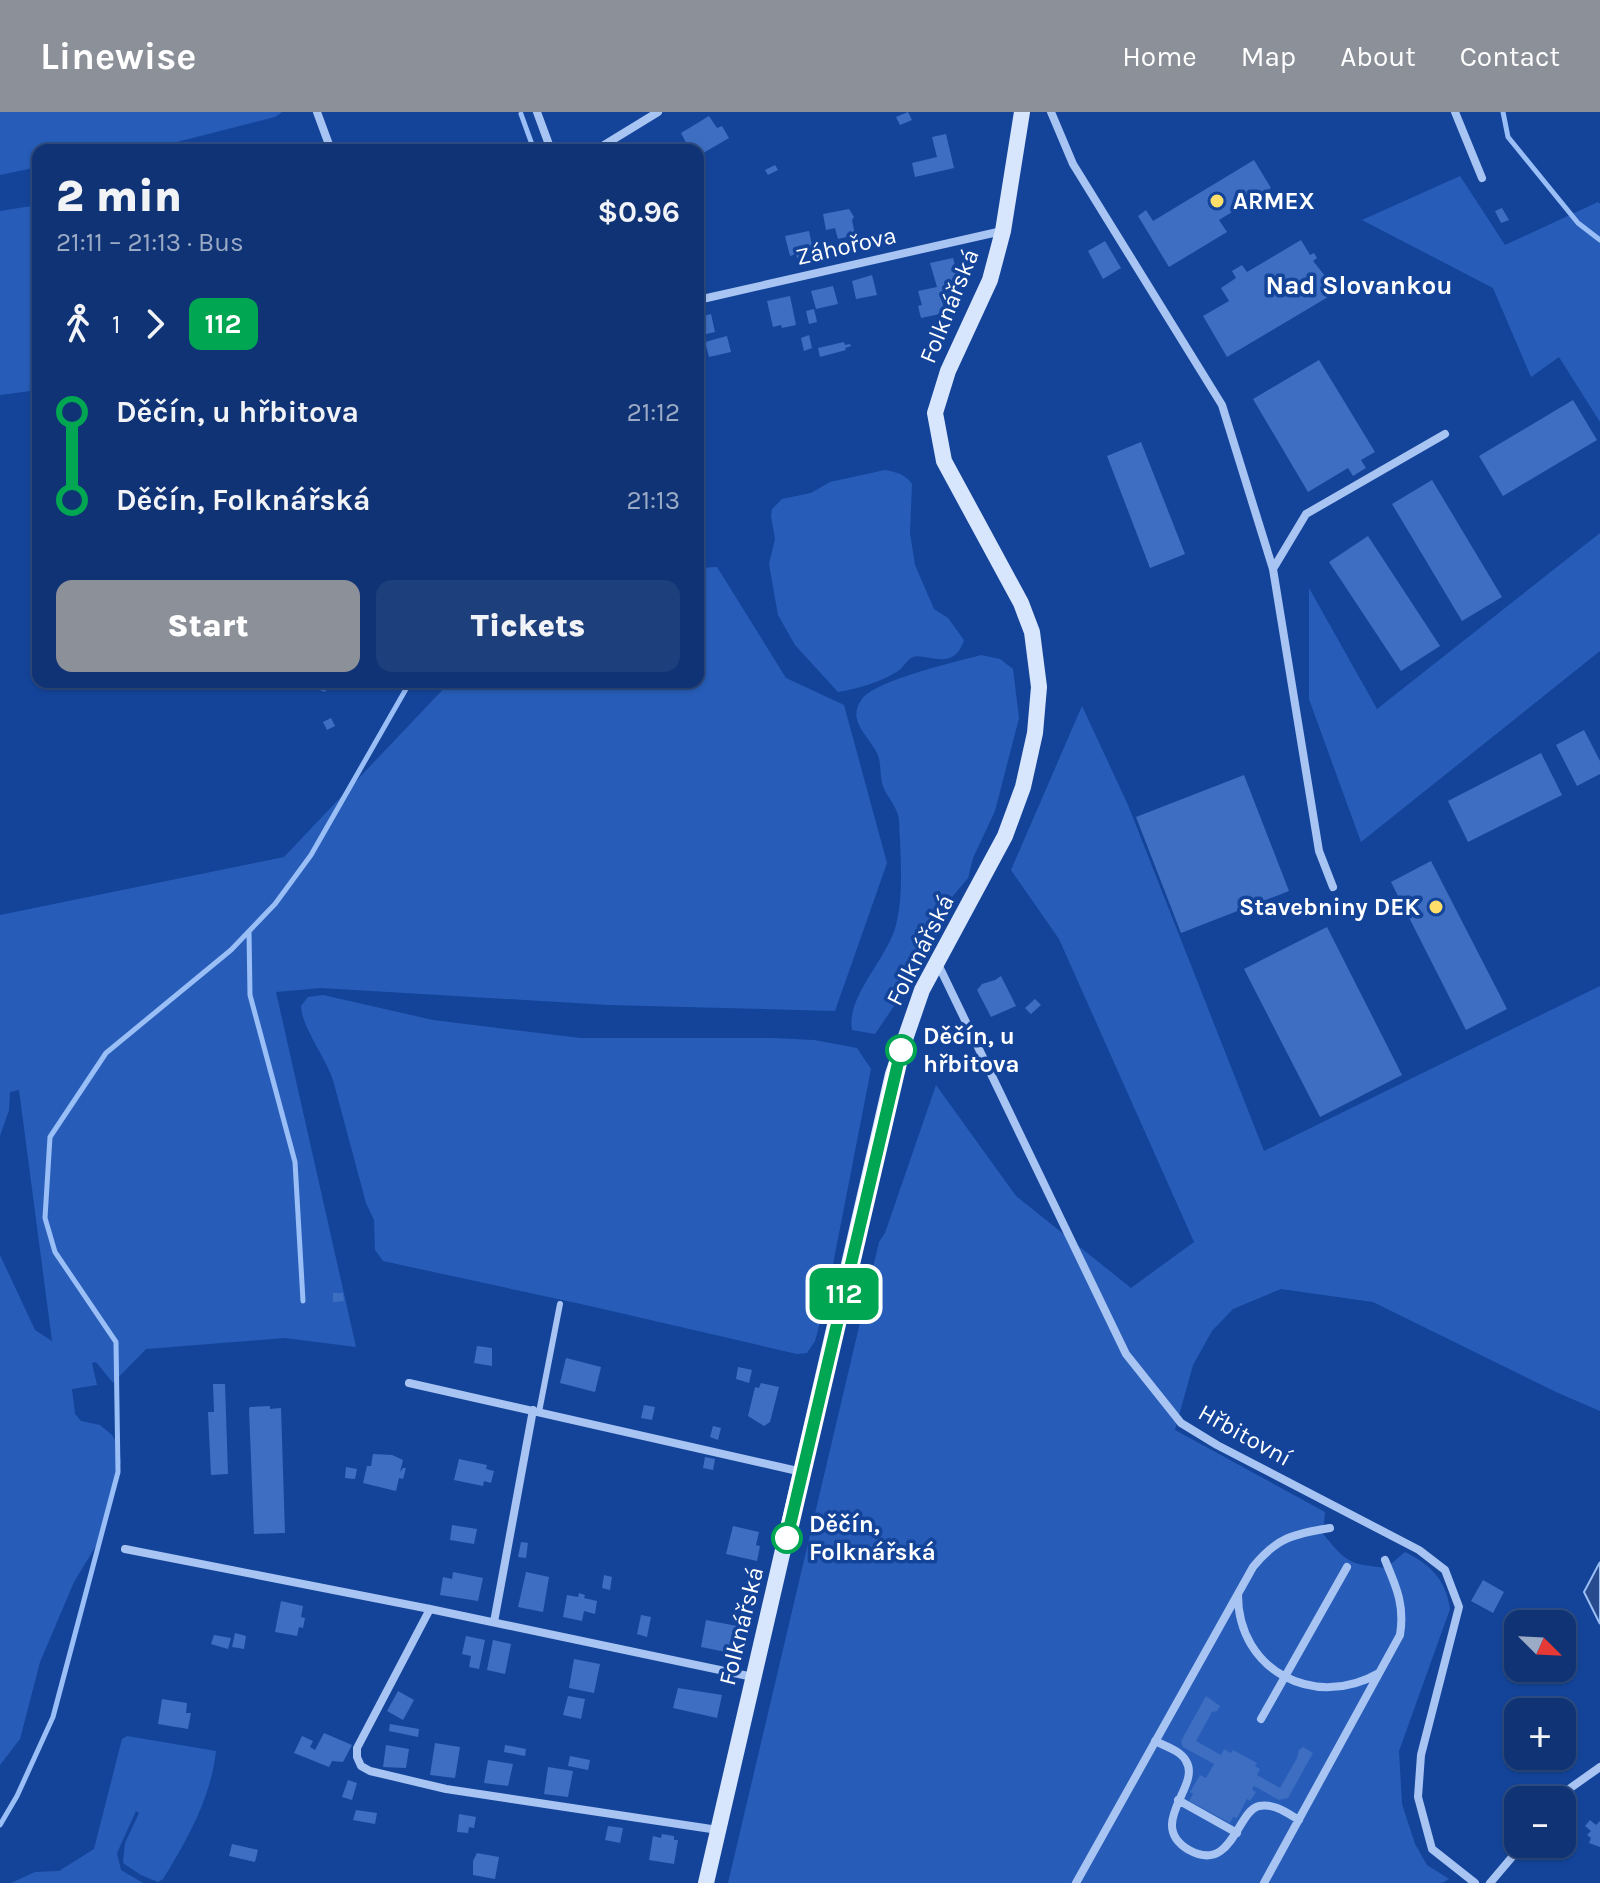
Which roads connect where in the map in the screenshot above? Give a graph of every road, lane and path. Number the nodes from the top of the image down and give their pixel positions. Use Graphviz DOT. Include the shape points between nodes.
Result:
graph roads {
  1 [pos="317,112"];
  2 [pos="537,112"];
  3 [pos="658,112"];
  4 [pos="1022,112"];
  5 [pos="1051,112"];
  6 [pos="1455,112"];
  7 [pos="329,144"];
  8 [pos="549,144"];
  9 [pos="606,144"];
  10 [pos="1482,178"];
  11 [pos="1003,231"];
  12 [pos="704,299"];
  13 [pos="1445,434"];
  14 [pos="1273,569"];
  15 [pos="1333,887"];
  16 [pos="936,962"];
  17 [pos="560,1304"];
  18 [pos="409,1383"];
  19 [pos="536,1411"];
  20 [pos="803,1472"];
  21 [pos="1330,1528"];
  22 [pos="125,1549"];
  23 [pos="1385,1560"];
  24 [pos="1347,1567"];
  25 [pos="1238,1594"];
  26 [pos="430,1609"];
  27 [pos="494,1622"];
  28 [pos="1382,1672"];
  29 [pos="753,1677"];
  30 [pos="1285,1677"];
  31 [pos="1261,1719"];
  32 [pos="1155,1741"];
  33 [pos="1600,1767"];
  34 [pos="1573,1786"];
  35 [pos="1178,1800"];
  36 [pos="1299,1820"];
  37 [pos="718,1830"];
  38 [pos="1237,1833"];
  39 [pos="1511,1858"];
  40 [pos="706,1883"];
  41 [pos="1076,1883"];
  42 [pos="1264,1883"];
  43 [pos="1475,1883"];
  44 [pos="1490,1883"];
  1 -- 7 [label="street"];
  2 -- 8 [label="street"];
  3 -- 9 [label="street"];
  4 -- 11 [label="street, Folknářská"];
  5 -- 14 [label="street" via="1073,164 1222,405"];
  6 -- 10 [label="street"];
  11 -- 12 [label="street, Záhořova"];
  11 -- 16 [label="street, Folknářská" via="990,280 948,371 935,413 944,461 1027,617 1039,667 1038,706 1023,787 1005,836"];
  13 -- 14 [label="street" via="1306,514"];
  14 -- 15 [label="street" via="1319,851"];
  16 -- 20 [label="street, Folknářská" via="893,1074"];
  16 -- 43 [label="street, Hřbitovní" via="1126,1354 1181,1423 1419,1550 1445,1570 1459,1607 1421,1755 1418,1797 1432,1849"];
  17 -- 19 [label="lane"];
  18 -- 19 [label="street"];
  19 -- 20 [label="street"];
  19 -- 27 [label="street"];
  20 -- 29 [label="street, Folknářská"];
  21 -- 25 [label="street" via="1297,1534 1268,1549"];
  22 -- 26 [label="street"];
  23 -- 28 [label="street" via="1400,1594 1403,1617"];
  24 -- 30 [label="street"];
  25 -- 30 [label="street" via="1250,1642"];
  25 -- 32 [label="street"];
  26 -- 27 [label="street"];
  26 -- 37 [label="street" via="357,1748 365,1769 446,1789"];
  27 -- 29 [label="street"];
  28 -- 30 [label="street" via="1334,1688"];
  28 -- 36 [label="street"];
  29 -- 37 [label="street, Folknářská"];
  30 -- 31 [label="street"];
  32 -- 35 [label="street" via="1188,1763 1189,1778"];
  32 -- 41 [label="street"];
  33 -- 34 [label="street"];
  35 -- 38 [label="street"];
  35 -- 38 [label="street" via="1174,1833 1189,1850 1220,1851"];
  36 -- 38 [label="street" via="1260,1806 1252,1809"];
  36 -- 42 [label="street"];
  37 -- 40 [label="street, Folknářská"];
  39 -- 44 [label="street"];
}
